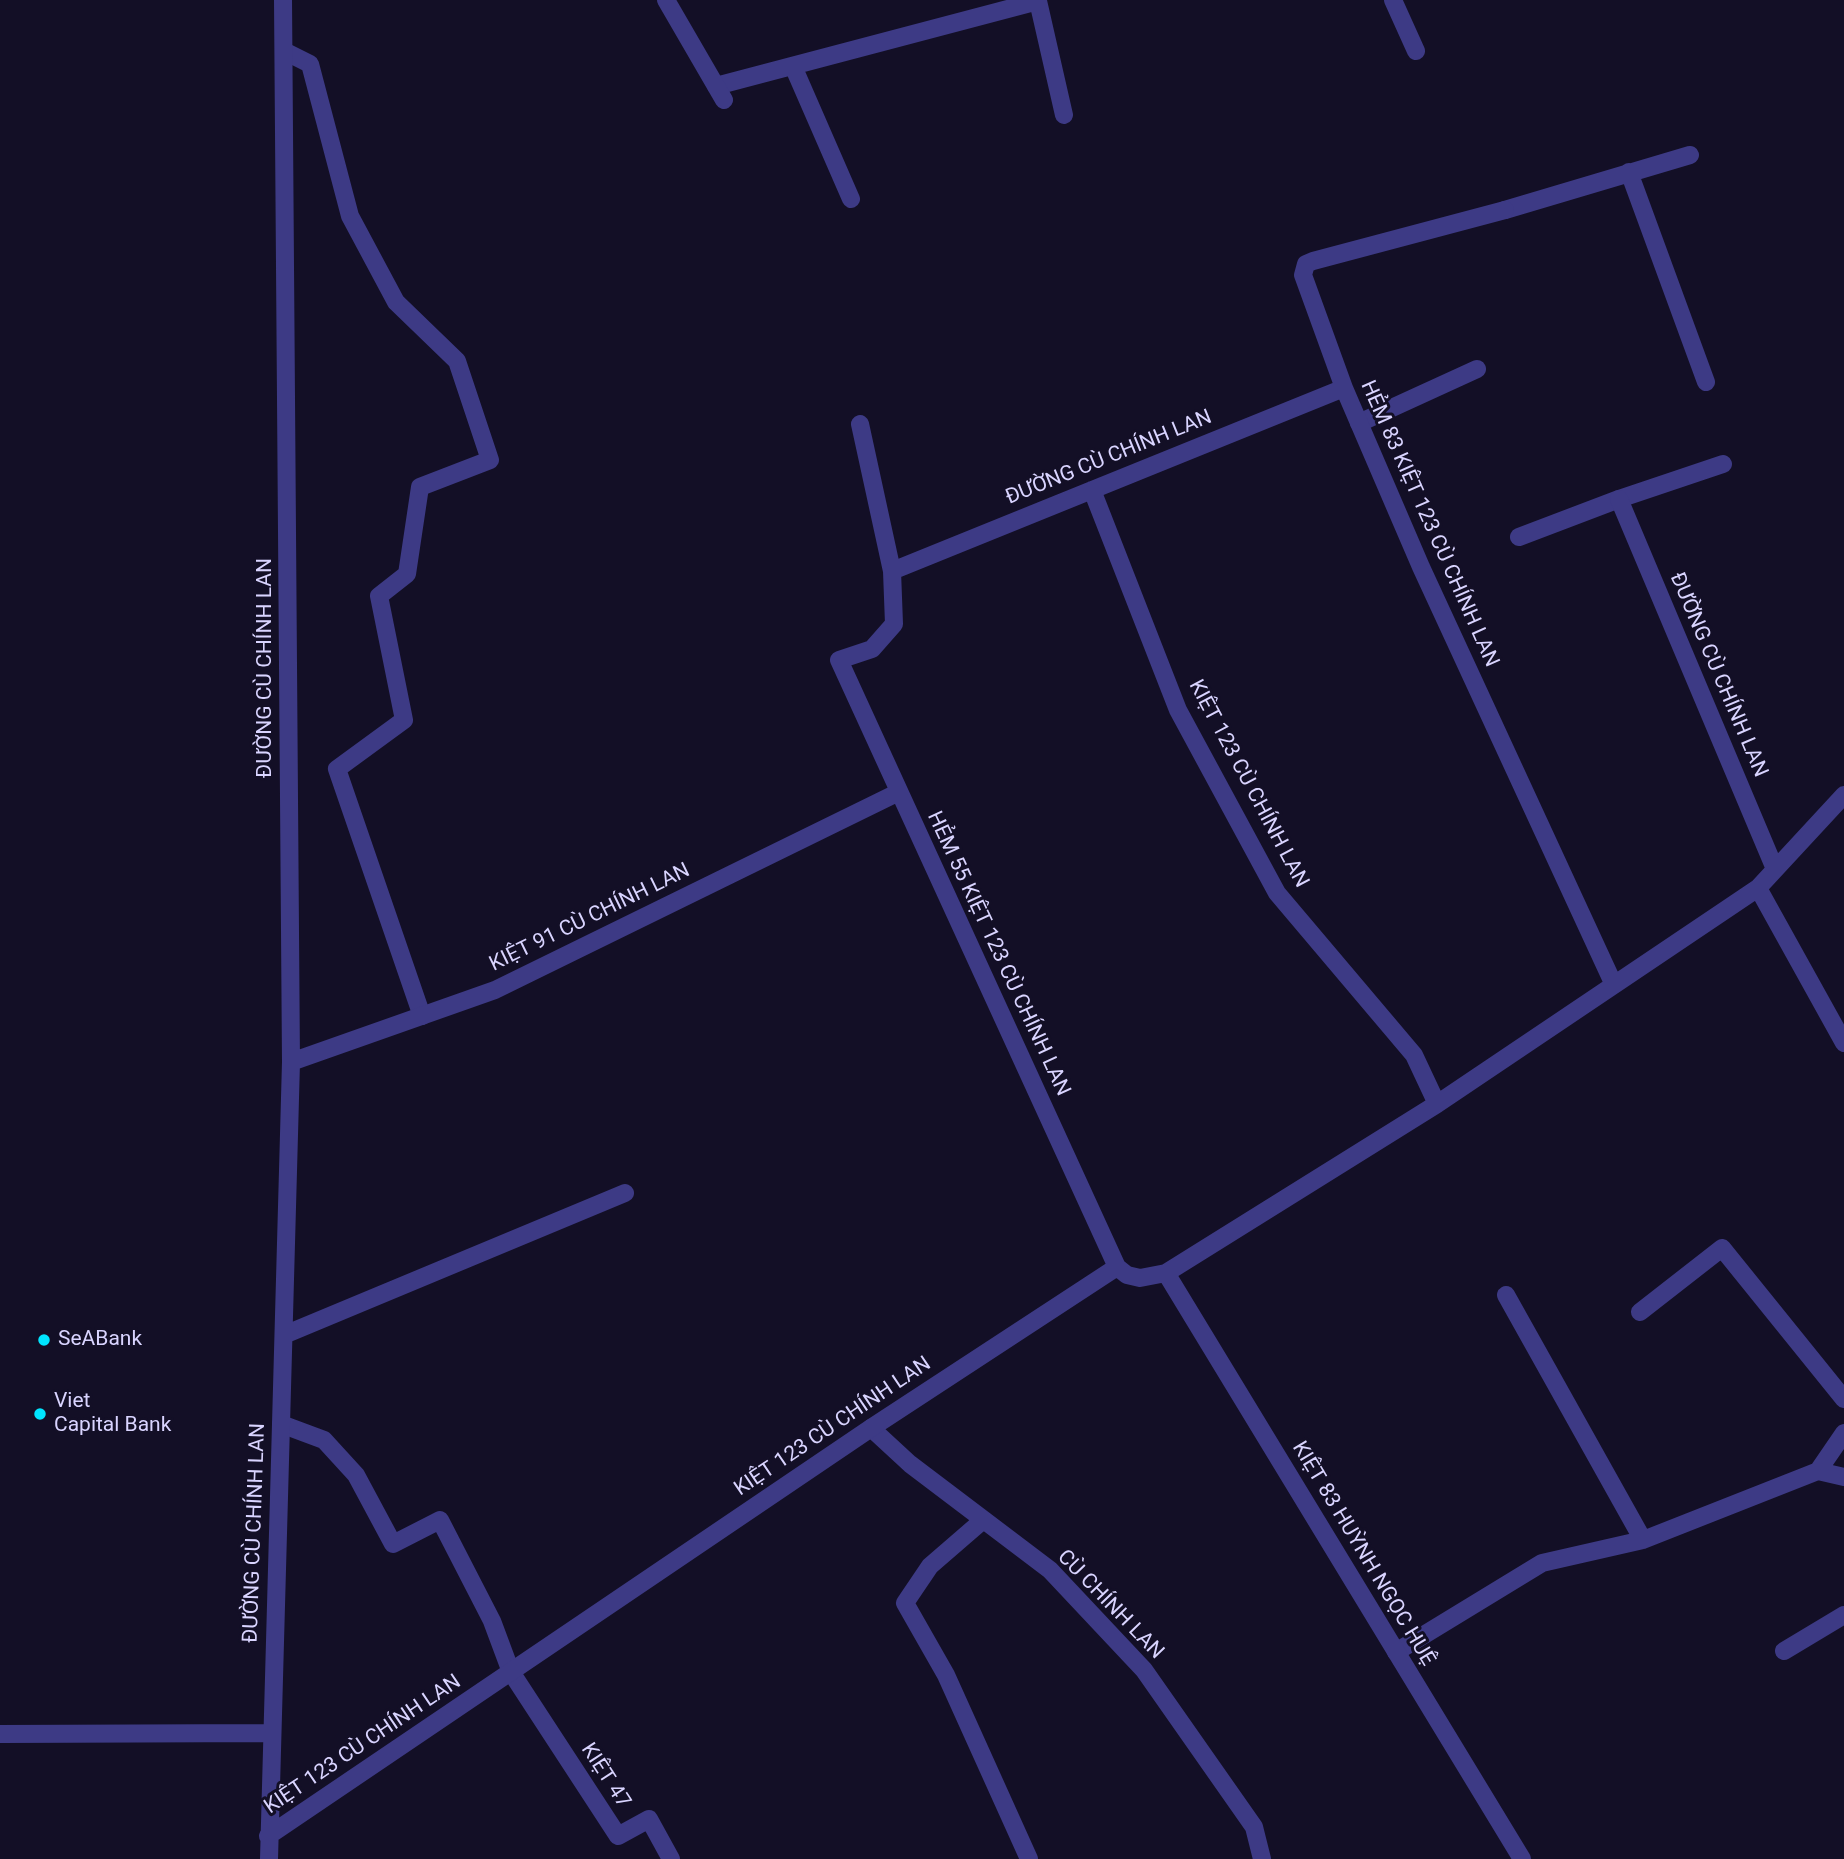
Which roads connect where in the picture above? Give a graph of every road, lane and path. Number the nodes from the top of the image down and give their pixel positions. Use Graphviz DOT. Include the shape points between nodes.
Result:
graph roads {
  1 [pos="283,0"];
  2 [pos="666,0"];
  3 [pos="1393,0"];
  4 [pos="284,51"];
  5 [pos="1416,51"];
  6 [pos="793,66"];
  7 [pos="1065,115"];
  8 [pos="1690,155"];
  9 [pos="1629,172"];
  10 [pos="851,199"];
  11 [pos="1477,369"];
  12 [pos="1706,382"];
  13 [pos="1344,388"];
  14 [pos="1359,423"];
  15 [pos="860,424"];
  16 [pos="1723,464"];
  17 [pos="1092,490"];
  18 [pos="1619,499"];
  19 [pos="1519,537"];
  20 [pos="892,571"];
  21 [pos="899,792"];
  22 [pos="1844,795"];
  23 [pos="1776,869"];
  24 [pos="1758,888"];
  25 [pos="1614,985"];
  26 [pos="422,1016"];
  27 [pos="1844,1043"];
  28 [pos="292,1062"];
  29 [pos="1437,1104"];
  30 [pos="625,1193"];
  31 [pos="1117,1267"];
  32 [pos="1166,1273"];
  33 [pos="1506,1295"];
  34 [pos="1640,1312"];
  35 [pos="284,1335"];
  36 [pos="1844,1399"];
  37 [pos="281,1424"];
  38 [pos="871,1428"];
  39 [pos="1844,1433"];
  40 [pos="1818,1471"];
  41 [pos="1844,1478"];
  42 [pos="982,1521"];
  43 [pos="1643,1540"];
  44 [pos="1844,1615"];
  45 [pos="1784,1651"];
  46 [pos="1396,1652"];
  47 [pos="511,1672"];
  48 [pos="272,1733"];
  49 [pos="0,1734"];
  50 [pos="268,1836"];
  51 [pos="269,1859"];
  52 [pos="671,1859"];
  53 [pos="1028,1859"];
  54 [pos="1262,1859"];
  55 [pos="1522,1859"];
  1 -- 4 [label="street, ĐƯỜNG CÙ CHÍNH LAN"];
  2 -- 6 [label="street" via="720,93"];
  3 -- 5 [label="street"];
  4 -- 26 [label="street" via="310,64 350,216 396,302 457,361 490,460 420,486 407,574 379,596 404,720 337,769"];
  4 -- 28 [label="street, ĐƯỜNG CÙ CHÍNH LAN"];
  6 -- 7 [label="street" via="1038,1"];
  6 -- 10 [label="street"];
  8 -- 9 [label="street"];
  9 -- 12 [label="street"];
  9 -- 13 [label="street, HẺM 83 KIỆT 123 CÙ CHÍNH LAN" via="1306,264 1303,275"];
  11 -- 14 [label="street"];
  13 -- 14 [label="street, HẺM 83 KIỆT 123 CÙ CHÍNH LAN"];
  13 -- 17 [label="street, ĐƯỜNG CÙ CHÍNH LAN"];
  14 -- 25 [label="street, HẺM 83 KIỆT 123 CÙ CHÍNH LAN"];
  15 -- 20 [label="street"];
  16 -- 18 [label="street"];
  17 -- 20 [label="street, ĐƯỜNG CÙ CHÍNH LAN"];
  17 -- 29 [label="street, KIỆT 123 CÙ CHÍNH LAN" via="1178,710 1277,893 1414,1055"];
  18 -- 19 [label="street"];
  18 -- 23 [label="street, ĐƯỜNG CÙ CHÍNH LAN"];
  20 -- 21 [label="street, HẺM 55 KIỆT 123 CÙ CHÍNH LAN" via="894,624 872,649 839,660"];
  21 -- 26 [label="street, KIỆT 91 CÙ CHÍNH LAN" via="495,990"];
  21 -- 31 [label="street, HẺM 55 KIỆT 123 CÙ CHÍNH LAN"];
  22 -- 23 [label="street"];
  23 -- 24 [label="street"];
  24 -- 25 [label="street"];
  24 -- 27 [label="street"];
  25 -- 29 [label="street"];
  26 -- 28 [label="street, KIỆT 91 CÙ CHÍNH LAN"];
  28 -- 35 [label="street, ĐƯỜNG CÙ CHÍNH LAN"];
  29 -- 32 [label="street"];
  30 -- 35 [label="street"];
  31 -- 32 [label="street" via="1140,1278"];
  31 -- 38 [label="street, KIỆT 123 CÙ CHÍNH LAN"];
  32 -- 46 [label="street, KIỆT 83 HUỲNH NGỌC HUỆ"];
  33 -- 43 [label="street"];
  34 -- 36 [label="street" via="1722,1248"];
  35 -- 37 [label="street, ĐƯỜNG CÙ CHÍNH LAN"];
  37 -- 47 [label="street" via="324,1440 356,1475 393,1544 440,1520 492,1621"];
  37 -- 48 [label="street, ĐƯỜNG CÙ CHÍNH LAN"];
  38 -- 42 [label="street, CÙ CHÍNH LAN"];
  38 -- 47 [label="street, KIỆT 123 CÙ CHÍNH LAN"];
  39 -- 40 [label="street"];
  40 -- 41 [label="street"];
  40 -- 43 [label="street"];
  42 -- 53 [label="street" via="930,1566 905,1603 946,1675"];
  42 -- 54 [label="street, CÙ CHÍNH LAN" via="1050,1570 1144,1670 1254,1827"];
  43 -- 46 [label="street" via="1542,1563"];
  44 -- 45 [label="street"];
  46 -- 55 [label="street, KIỆT 83 HUỲNH NGỌC HUỆ"];
  47 -- 50 [label="street, KIỆT 123 CÙ CHÍNH LAN"];
  47 -- 52 [label="street, KIỆT 47" via="618,1836 649,1819"];
  48 -- 49 [label="street"];
  48 -- 50 [label="street, ĐƯỜNG CÙ CHÍNH LAN"];
  50 -- 51 [label="street, ĐƯỜNG CÙ CHÍNH LAN"];
}
